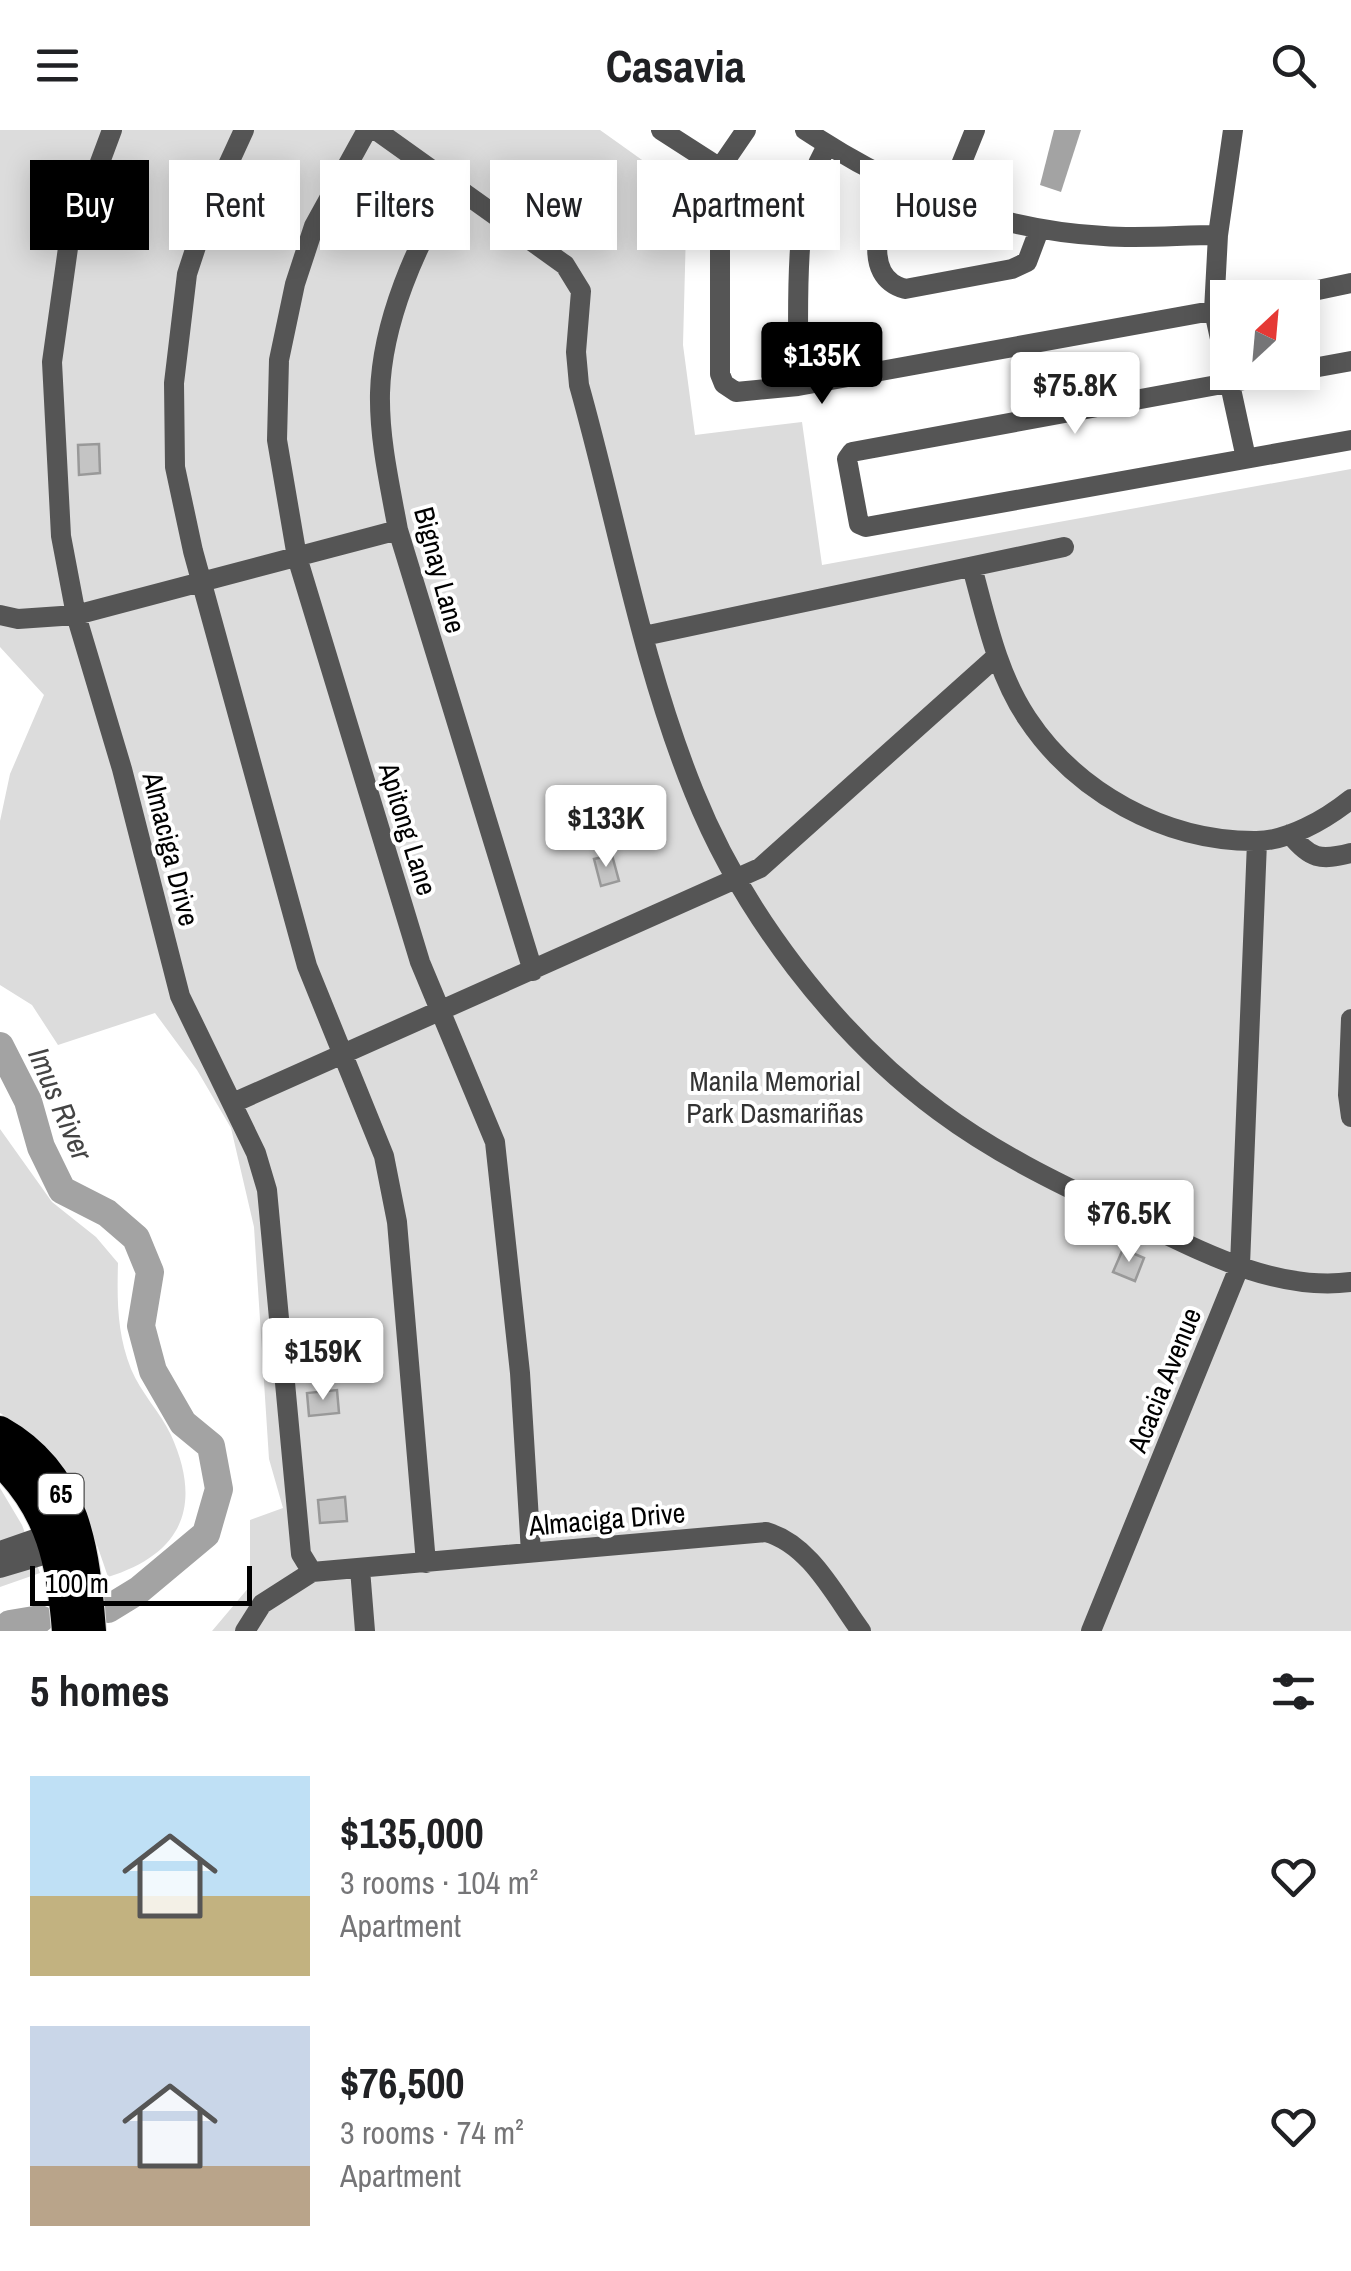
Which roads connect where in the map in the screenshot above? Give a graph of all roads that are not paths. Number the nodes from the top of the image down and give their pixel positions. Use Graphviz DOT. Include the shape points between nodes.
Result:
graph roads {
  1 [pos="112,130"];
  2 [pos="244,130"];
  3 [pos="366,130"];
  4 [pos="376,130"];
  5 [pos="660,130"];
  6 [pos="746,130"];
  7 [pos="805,130"];
  8 [pos="976,130"];
  9 [pos="1232,130"];
  10 [pos="828,145"];
  11 [pos="417,160"];
  12 [pos="707,160"];
  13 [pos="725,160"];
  14 [pos="963,160"];
  15 [pos="860,164"];
  16 [pos="470,198"];
  17 [pos="1013,223"];
  18 [pos="1039,230"];
  19 [pos="1218,235"];
  20 [pos="417,250"];
  21 [pos="720,250"];
  22 [pos="879,250"];
  23 [pos="1220,280"];
  24 [pos="1351,283"];
  25 [pos="1320,290"];
  26 [pos="1210,312"];
  27 [pos="1351,361"];
  28 [pos="1320,367"];
  29 [pos="798,386"];
  30 [pos="1210,387"];
  31 [pos="1231,390"];
  32 [pos="1351,440"];
  33 [pos="1246,458"];
  34 [pos="398,530"];
  35 [pos="1064,547"];
  36 [pos="297,557"];
  37 [pos="972,567"];
  38 [pos="202,581"];
  39 [pos="0,614"];
  40 [pos="76,615"];
  41 [pos="644,636"];
  42 [pos="997,656"];
  43 [pos="1351,799"];
  44 [pos="1290,834"];
  45 [pos="1257,842"];
  46 [pos="1351,853"];
  47 [pos="736,882"];
  48 [pos="533,970"];
  49 [pos="440,1012"];
  50 [pos="1351,1018"];
  51 [pos="343,1055"];
  52 [pos="233,1103"];
  53 [pos="1351,1117"];
  54 [pos="1240,1266"];
  55 [pos="1351,1282"];
  56 [pos="0,1431"];
  57 [pos="0,1461"];
  58 [pos="0,1551"];
  59 [pos="531,1553"];
  60 [pos="65,1561"];
  61 [pos="426,1563"];
  62 [pos="0,1568"];
  63 [pos="360,1568"];
  64 [pos="312,1572"];
  65 [pos="68,1631"];
  66 [pos="91,1631"];
  67 [pos="245,1631"];
  68 [pos="365,1631"];
  69 [pos="861,1631"];
  70 [pos="1090,1631"];
  1 -- 40 [label="street, Almaciga Drive" via="68,248 52,362 60,536"];
  2 -- 38 [label="street" via="187,274 174,383 176,467"];
  3 -- 36 [label="street, Apitong Lane" via="314,226 279,360 277,440"];
  4 -- 11 [label="street"];
  5 -- 12 [label="street"];
  6 -- 13 [label="street"];
  7 -- 10 [label="street"];
  8 -- 14 [label="street"];
  9 -- 19 [label="street"];
  10 -- 15 [label="street"];
  10 -- 29 [label="street" via="803,211"];
  16 -- 41 [label="street" via="565,265 578,282 579,386"];
  17 -- 18 [label="street"];
  18 -- 19 [label="street" via="1106,237"];
  18 -- 22 [label="street" via="1027,262 1012,270 905,289 892,286 878,265"];
  19 -- 23 [label="street"];
  20 -- 34 [label="street, Bignay Lane" via="380,392"];
  21 -- 29 [label="street" via="724,384 736,392"];
  24 -- 25 [label="street"];
  26 -- 29 [label="street"];
  27 -- 28 [label="street"];
  30 -- 33 [label="street" via="852,452 847,458 859,524"];
  31 -- 33 [label="street"];
  32 -- 33 [label="street"];
  34 -- 36 [label="street"];
  34 -- 48 [label="street, Bignay Lane"];
  35 -- 37 [label="street"];
  36 -- 38 [label="street"];
  36 -- 49 [label="street, Apitong Lane"];
  37 -- 41 [label="street"];
  37 -- 42 [label="street"];
  38 -- 40 [label="street"];
  38 -- 51 [label="street" via="307,966"];
  39 -- 40 [label="street"];
  40 -- 52 [label="street, Almaciga Drive" via="180,996"];
  41 -- 47 [label="street" via="694,791"];
  42 -- 45 [label="street" via="1043,740 1096,789 1131,811 1187,831"];
  42 -- 47 [label="street" via="760,868"];
  43 -- 44 [label="street"];
  44 -- 45 [label="street"];
  44 -- 46 [label="street" via="1315,858"];
  45 -- 54 [label="street, Acacia Avenue"];
  47 -- 48 [label="street"];
  47 -- 54 [label="street" via="826,1003 940,1112 1064,1187"];
  48 -- 49 [label="street"];
  49 -- 51 [label="street"];
  49 -- 59 [label="street, Apitong Lane" via="496,1142"];
  50 -- 53 [label="street"];
  51 -- 52 [label="street"];
  51 -- 61 [label="street" via="392,1190"];
  52 -- 64 [label="street, Almaciga Drive" via="267,1190 300,1554"];
  54 -- 55 [label="street" via="1318,1286"];
  54 -- 70 [label="street, Acacia Avenue"];
  56 -- 60 [label="highway, 65" via="34,1458 68,1505 81,1535"];
  57 -- 60 [label="highway, 65" via="32,1498"];
  58 -- 60 [label="street"];
  59 -- 61 [label="street, Almaciga Drive"];
  59 -- 69 [label="street, Almaciga Drive" via="766,1532 800,1550"];
  60 -- 62 [label="street"];
  60 -- 65 [label="highway, 65"];
  60 -- 66 [label="highway, 65"];
  61 -- 63 [label="street, Almaciga Drive"];
  63 -- 64 [label="street, Almaciga Drive"];
  63 -- 68 [label="street"];
  64 -- 67 [label="street, Almaciga Drive" via="262,1604"];
}
